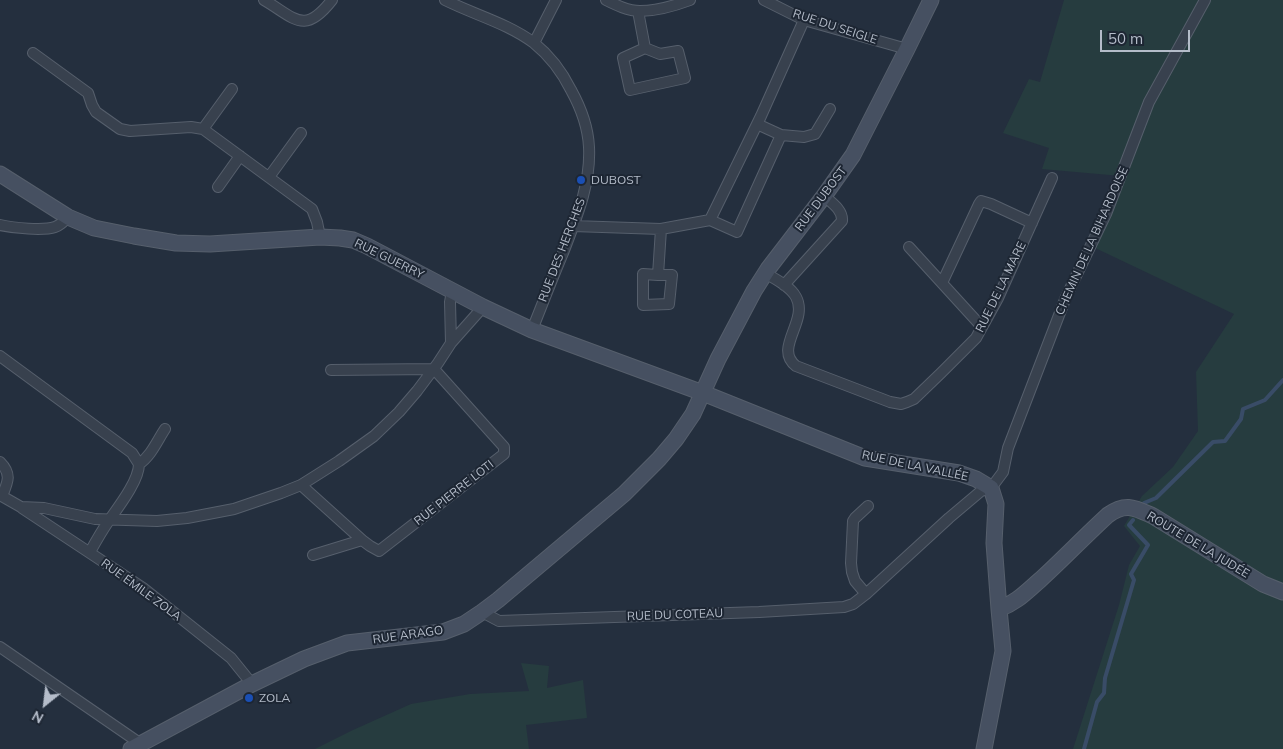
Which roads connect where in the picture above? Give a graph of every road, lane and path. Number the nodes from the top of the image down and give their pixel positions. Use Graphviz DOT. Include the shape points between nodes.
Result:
graph roads {
  1 [pos="332,0"];
  2 [pos="445,0"];
  3 [pos="556,0"];
  4 [pos="606,0"];
  5 [pos="690,0"];
  6 [pos="764,0"];
  7 [pos="930,0"];
  8 [pos="1206,0"];
  9 [pos="269,1"];
  10 [pos="638,11"];
  11 [pos="804,20"];
  12 [pos="534,43"];
  13 [pos="646,48"];
  14 [pos="907,49"];
  15 [pos="33,53"];
  16 [pos="232,88"];
  17 [pos="830,110"];
  18 [pos="757,124"];
  19 [pos="203,129"];
  20 [pos="301,133"];
  21 [pos="781,135"];
  22 [pos="240,156"];
  23 [pos="0,174"];
  24 [pos="270,177"];
  25 [pos="1052,178"];
  26 [pos="218,187"];
  27 [pos="824,196"];
  28 [pos="68,217"];
  29 [pos="710,220"];
  30 [pos="1032,223"];
  31 [pos="0,225"];
  32 [pos="573,226"];
  33 [pos="661,229"];
  34 [pos="320,238"];
  35 [pos="909,247"];
  36 [pos="765,273"];
  37 [pos="658,275"];
  38 [pos="942,283"];
  39 [pos="784,285"];
  40 [pos="452,291"];
  41 [pos="483,308"];
  42 [pos="982,327"];
  43 [pos="532,330"];
  44 [pos="451,343"];
  45 [pos="0,356"];
  46 [pos="434,369"];
  47 [pos="331,370"];
  48 [pos="703,393"];
  49 [pos="165,429"];
  50 [pos="0,462"];
  51 [pos="140,464"];
  52 [pos="301,485"];
  53 [pos="991,488"];
  54 [pos="1,496"];
  55 [pos="868,506"];
  56 [pos="21,507"];
  57 [pos="109,520"];
  58 [pos="362,540"];
  59 [pos="90,552"];
  60 [pos="313,555"];
  61 [pos="1283,592"];
  62 [pos="866,594"];
  63 [pos="999,609"];
  64 [pos="482,612"];
  65 [pos="0,647"];
  66 [pos="252,684"];
  67 [pos="136,747"];
  68 [pos="984,749"];
  1 -- 9 [label="street" via="320,15 303,21 293,19"];
  2 -- 12 [label="street, RUE DES HERCHES" via="503,24"];
  3 -- 12 [label="street"];
  4 -- 10 [label="street"];
  5 -- 10 [label="street" via="672,7"];
  6 -- 11 [label="street, RUE DU SEIGLE"];
  7 -- 14 [label="street, RUE DUBOST"];
  8 -- 53 [label="street, CHEMIN DE LA BIHARDOISE" via="1150,102 1106,214 1066,297 1008,448 1003,472"];
  10 -- 13 [label="street"];
  11 -- 14 [label="street, RUE DU SEIGLE"];
  11 -- 18 [label="street"];
  12 -- 32 [label="street, RUE DES HERCHES" via="562,72 577,101 586,130 588,178"];
  13 -- 13 [label="street" via="623,58 630,90 685,78 678,51 660,54"];
  14 -- 27 [label="street, RUE DUBOST" via="853,155"];
  15 -- 19 [label="street" via="88,93 96,112 120,129"];
  16 -- 19 [label="street"];
  17 -- 21 [label="street" via="815,134 804,137"];
  18 -- 21 [label="street"];
  18 -- 29 [label="street"];
  19 -- 22 [label="street"];
  20 -- 24 [label="street"];
  21 -- 29 [label="street" via="737,232"];
  22 -- 24 [label="street"];
  22 -- 26 [label="street"];
  23 -- 28 [label="street, RUE GUERRY"];
  24 -- 34 [label="street" via="312,209"];
  25 -- 30 [label="street, RUE DE LA MARE"];
  27 -- 36 [label="street, RUE DUBOST"];
  27 -- 39 [label="street" via="841,212 842,221"];
  28 -- 31 [label="street" via="54,228"];
  28 -- 34 [label="street, RUE GUERRY" via="94,228 176,243"];
  29 -- 33 [label="street"];
  30 -- 38 [label="street" via="981,201"];
  30 -- 42 [label="street, RUE DE LA MARE"];
  32 -- 33 [label="street"];
  32 -- 43 [label="street, RUE DES HERCHES"];
  33 -- 37 [label="street"];
  34 -- 40 [label="street, RUE GUERRY" via="353,240"];
  35 -- 38 [label="street"];
  36 -- 39 [label="street, RUE DE LA MARE"];
  36 -- 48 [label="street, RUE DUBOST"];
  38 -- 42 [label="street"];
  39 -- 42 [label="street, RUE DE LA MARE" via="796,297 800,310 788,347 791,363 896,403 914,399 971,343"];
  40 -- 41 [label="street, RUE GUERRY"];
  40 -- 44 [label="street"];
  41 -- 43 [label="street, RUE GUERRY"];
  41 -- 44 [label="street"];
  43 -- 48 [label="street, RUE GUERRY"];
  44 -- 46 [label="street"];
  45 -- 51 [label="street" via="132,453"];
  46 -- 47 [label="street"];
  46 -- 52 [label="street" via="399,412 374,436"];
  46 -- 58 [label="street, RUE PIERRE LOTI" via="504,447 504,454 380,551"];
  48 -- 53 [label="street, RUE DE LA VALLÉE" via="865,458 959,472"];
  48 -- 64 [label="street, RUE ARAGO" via="676,439 624,494"];
  49 -- 51 [label="street"];
  50 -- 54 [label="street" via="9,476"];
  51 -- 57 [label="street" via="138,475"];
  52 -- 57 [label="street" via="234,509 187,518"];
  52 -- 58 [label="street, RUE PIERRE LOTI"];
  53 -- 62 [label="street, RUE DU COTEAU" via="981,491 949,518"];
  53 -- 63 [label="street" via="996,504 994,543"];
  54 -- 56 [label="street, RUE ÉMILE ZOLA"];
  55 -- 62 [label="street" via="853,520 851,563 855,581"];
  56 -- 57 [label="street"];
  56 -- 59 [label="street, RUE ÉMILE ZOLA"];
  57 -- 59 [label="street"];
  58 -- 60 [label="street"];
  59 -- 66 [label="street, RUE ÉMILE ZOLA" via="143,588 231,658"];
  61 -- 63 [label="street, ROUTE DE LA JUDÉE" via="1263,584 1153,516 1126,507 1108,515 1020,598"];
  62 -- 64 [label="street, RUE DU COTEAU" via="844,607 759,612 500,621"];
  63 -- 68 [label="street" via="1003,651"];
  64 -- 66 [label="street, RUE ARAGO" via="443,632 347,644 304,659"];
  65 -- 67 [label="street"];
  66 -- 67 [label="street, RUE ARAGO"];
}
